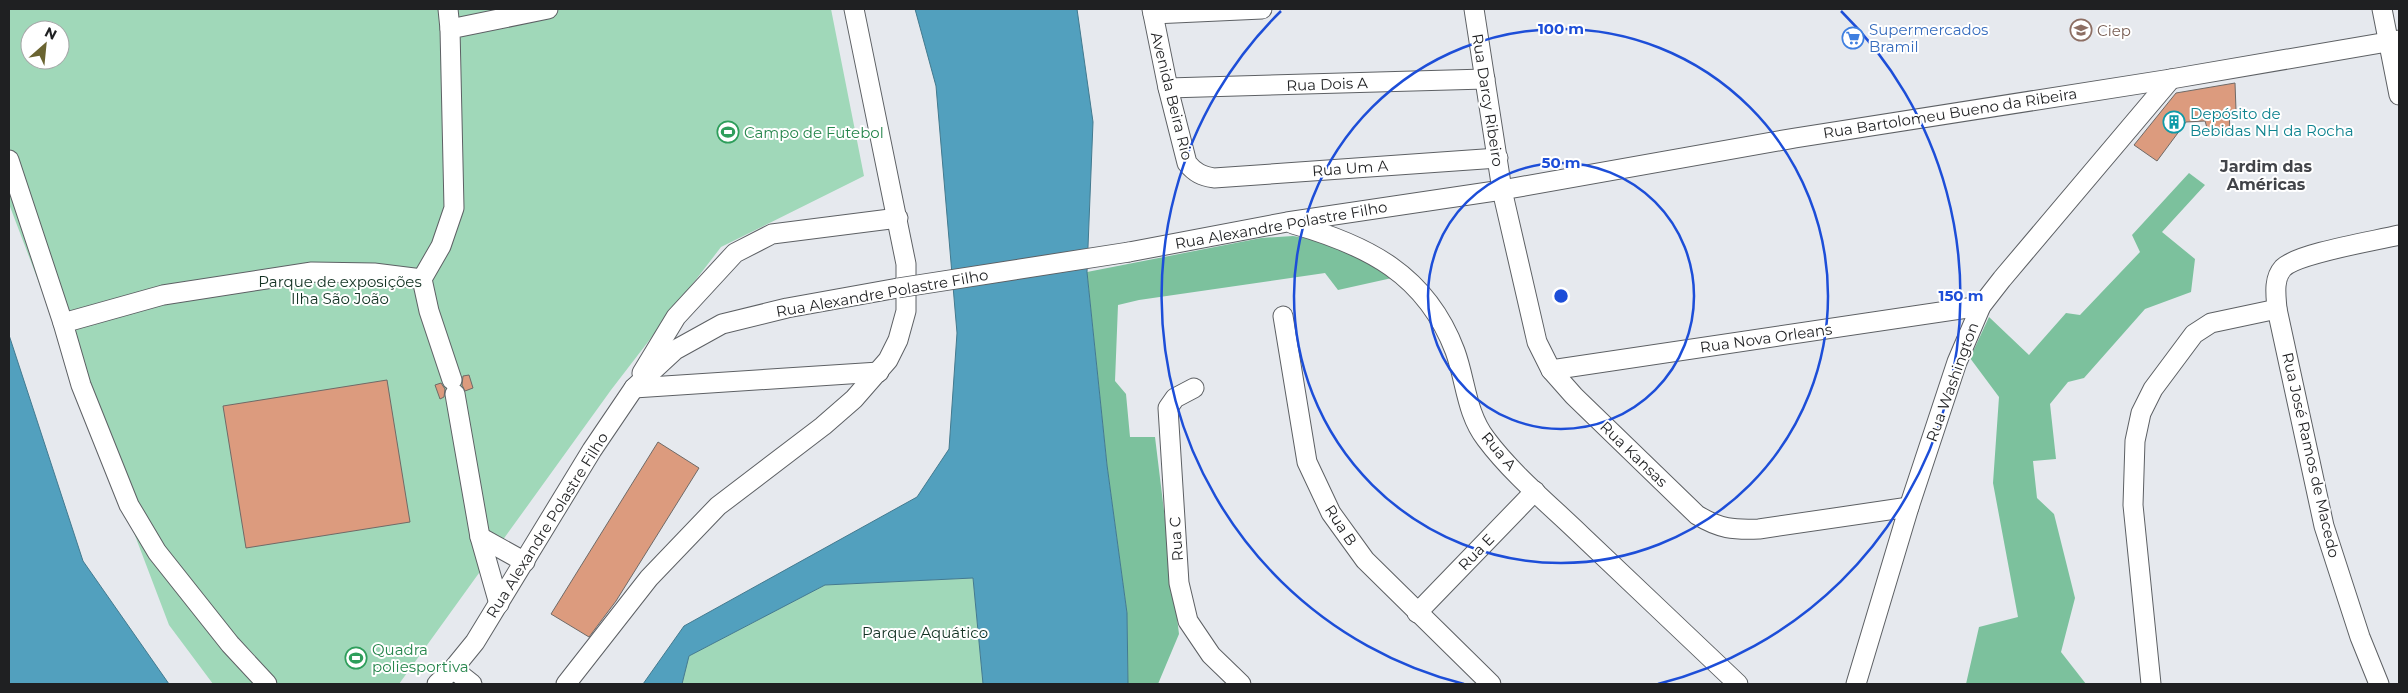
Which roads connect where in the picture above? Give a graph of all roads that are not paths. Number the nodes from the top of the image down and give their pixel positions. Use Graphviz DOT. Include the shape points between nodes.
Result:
graph roads {
  1 [pos="448,9"];
  2 [pos="548,9"];
  3 [pos="854,9"];
  4 [pos="1262,9"];
  5 [pos="1474,9"];
  6 [pos="2382,9"];
  7 [pos="1152,11"];
  8 [pos="450,29"];
  9 [pos="2394,41"];
  10 [pos="1485,79"];
  11 [pos="2172,79"];
  12 [pos="1168,88"];
  13 [pos="2399,95"];
  14 [pos="1498,158"];
  15 [pos="9,160"];
  16 [pos="1202,176"];
  17 [pos="1502,190"];
  18 [pos="898,218"];
  19 [pos="1287,222"];
  20 [pos="2399,236"];
  21 [pos="422,279"];
  22 [pos="1982,306"];
  23 [pos="2276,310"];
  24 [pos="1283,316"];
  25 [pos="63,323"];
  26 [pos="1551,370"];
  27 [pos="878,372"];
  28 [pos="634,388"];
  29 [pos="1194,388"];
  30 [pos="1535,491"];
  31 [pos="1909,507"];
  32 [pos="480,537"];
  33 [pos="525,562"];
  34 [pos="499,604"];
  35 [pos="1417,613"];
  36 [pos="453,669"];
  37 [pos="1485,682"];
  38 [pos="267,684"];
  39 [pos="437,684"];
  40 [pos="472,684"];
  41 [pos="566,684"];
  42 [pos="1241,684"];
  43 [pos="1738,684"];
  44 [pos="1856,684"];
  45 [pos="2151,684"];
  46 [pos="2380,684"];
  1 -- 8 [label="street"];
  2 -- 8 [label="street"];
  3 -- 18 [label="street"];
  4 -- 7 [label="street"];
  5 -- 10 [label="street, Rua Darcy Ribeiro"];
  6 -- 9 [label="street"];
  7 -- 12 [label="street, Avenida Beira Rio"];
  8 -- 21 [label="street" via="454,208 441,246"];
  9 -- 11 [label="street, Rua Bartolomeu Bueno da Ribeira"];
  9 -- 13 [label="street"];
  10 -- 12 [label="street, Rua Dois A"];
  10 -- 14 [label="street, Rua Darcy Ribeiro"];
  11 -- 17 [label="street, Rua Bartolomeu Bueno da Ribeira" via="1795,138"];
  11 -- 22 [label="street, Rua Washington"];
  12 -- 16 [label="street, Avenida Beira Rio" via="1187,163"];
  14 -- 16 [label="street, Rua Um A" via="1214,178"];
  14 -- 17 [label="street, Rua Darcy Ribeiro"];
  15 -- 25 [label="street"];
  17 -- 19 [label="street, Rua Alexandre Polastre Filho"];
  17 -- 26 [label="street, Rua Kansas" via="1537,342"];
  18 -- 27 [label="street" via="906,264 906,311 898,340"];
  18 -- 28 [label="street" via="772,234 735,253 676,317"];
  19 -- 28 [label="street, Rua Alexandre Polastre Filho, bridge" via="1129,252 787,308 722,324 675,350"];
  19 -- 30 [label="street, Rua A" via="1372,252 1403,275 1432,307 1455,351 1469,408 1486,439"];
  20 -- 23 [label="street, Rua José Ramos de Macedo" via="2297,259 2283,268 2275,284"];
  21 -- 25 [label="street" via="374,273 312,272 163,295"];
  21 -- 32 [label="street" via="453,387"];
  22 -- 26 [label="street, Rua Nova Orleans"];
  22 -- 31 [label="street, Rua Washington" via="1957,362"];
  23 -- 45 [label="street" via="2211,323 2194,334 2154,389 2142,413 2135,441 2133,505"];
  23 -- 46 [label="street, Rua José Ramos de Macedo" via="2324,526 2360,637"];
  24 -- 35 [label="street, Rua B" via="1307,462 1336,521 1365,560"];
  25 -- 38 [label="street" via="80,385 129,506 157,552 230,644"];
  26 -- 31 [label="street, Rua Kansas" via="1697,515 1715,526 1735,530 1760,529"];
  27 -- 28 [label="street"];
  27 -- 41 [label="street" via="823,426 718,506 649,578"];
  28 -- 33 [label="street, Rua Alexandre Polastre Filho" via="592,450"];
  29 -- 42 [label="street, Rua C" via="1175,398 1168,408 1179,583 1188,621 1211,655"];
  30 -- 35 [label="street, Rua E"];
  30 -- 43 [label="street, Rua A"];
  31 -- 44 [label="street, Rua Washington"];
  32 -- 33 [label="street"];
  32 -- 34 [label="street"];
  33 -- 34 [label="street, Rua Alexandre Polastre Filho"];
  34 -- 36 [label="street, Rua Alexandre Polastre Filho"];
  35 -- 37 [label="street, Rua B"];
  36 -- 39 [label="street, Rua Alexandre Polastre Filho"];
  36 -- 40 [label="street"];
}
